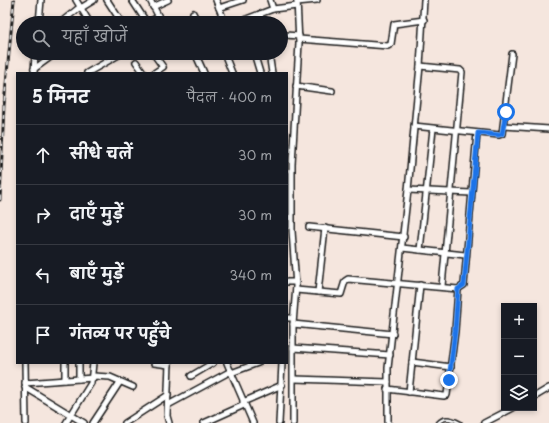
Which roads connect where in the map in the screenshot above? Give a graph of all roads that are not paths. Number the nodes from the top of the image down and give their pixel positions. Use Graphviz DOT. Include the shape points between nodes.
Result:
graph roads {
  1 [pos="41,0"];
  2 [pos="76,0"];
  3 [pos="94,0"];
  4 [pos="107,0"];
  5 [pos="132,0"];
  6 [pos="150,0"];
  7 [pos="168,0"];
  8 [pos="216,0"];
  9 [pos="243,0"];
  10 [pos="270,0"];
  11 [pos="317,0"];
  12 [pos="424,0"];
  13 [pos="297,3"];
  14 [pos="80,7"];
  15 [pos="153,7"];
  16 [pos="219,8"];
  17 [pos="273,9"];
  18 [pos="193,13"];
  19 [pos="260,14"];
  20 [pos="40,16"];
  21 [pos="69,16"];
  22 [pos="86,16"];
  23 [pos="117,16"];
  24 [pos="143,16"];
  25 [pos="158,16"];
  26 [pos="194,16"];
  27 [pos="223,16"];
  28 [pos="256,16"];
  29 [pos="424,20"];
  30 [pos="288,36"];
  31 [pos="299,38"];
  32 [pos="512,54"];
  33 [pos="35,60"];
  34 [pos="47,60"];
  35 [pos="110,60"];
  36 [pos="158,60"];
  37 [pos="198,60"];
  38 [pos="227,60"];
  39 [pos="256,60"];
  40 [pos="270,60"];
  41 [pos="136,62"];
  42 [pos="420,66"];
  43 [pos="98,67"];
  44 [pos="34,71"];
  45 [pos="89,72"];
  46 [pos="100,72"];
  47 [pos="143,72"];
  48 [pos="157,72"];
  49 [pos="204,72"];
  50 [pos="232,72"];
  51 [pos="260,72"];
  52 [pos="272,72"];
  53 [pos="296,86"];
  54 [pos="332,91"];
  55 [pos="414,126"];
  56 [pos="504,126"];
  57 [pos="433,128"];
  58 [pos="549,129"];
  59 [pos="456,131"];
  60 [pos="478,133"];
  61 [pos="408,190"];
  62 [pos="426,191"];
  63 [pos="451,192"];
  64 [pos="471,193"];
  65 [pos="290,210"];
  66 [pos="309,227"];
  67 [pos="325,228"];
  68 [pos="404,237"];
  69 [pos="402,248"];
  70 [pos="420,250"];
  71 [pos="445,253"];
  72 [pos="465,255"];
  73 [pos="288,282"];
  74 [pos="296,282"];
  75 [pos="399,283"];
  76 [pos="420,285"];
  77 [pos="442,286"];
  78 [pos="458,289"];
  79 [pos="296,290"];
  80 [pos="318,292"];
  81 [pos="288,318"];
  82 [pos="293,318"];
  83 [pos="293,324"];
  84 [pos="393,334"];
  85 [pos="294,348"];
  86 [pos="390,355"];
  87 [pos="412,362"];
  88 [pos="25,364"];
  89 [pos="65,364"];
  90 [pos="79,364"];
  91 [pos="93,364"];
  92 [pos="169,364"];
  93 [pos="211,364"];
  94 [pos="227,364"];
  95 [pos="255,364"];
  96 [pos="282,364"];
  97 [pos="451,367"];
  98 [pos="231,372"];
  99 [pos="191,376"];
  100 [pos="93,377"];
  101 [pos="79,379"];
  102 [pos="294,379"];
  103 [pos="65,380"];
  104 [pos="120,382"];
  105 [pos="388,382"];
  106 [pos="25,385"];
  107 [pos="282,385"];
  108 [pos="133,387"];
  109 [pos="549,388"];
  110 [pos="387,389"];
  111 [pos="409,392"];
  112 [pos="168,395"];
  113 [pos="537,395"];
  114 [pos="244,403"];
  115 [pos="168,405"];
  116 [pos="507,411"];
  117 [pos="71,415"];
  118 [pos="26,423"];
  119 [pos="66,423"];
  120 [pos="84,423"];
  121 [pos="93,423"];
  122 [pos="125,423"];
  123 [pos="169,423"];
  124 [pos="204,423"];
  125 [pos="253,423"];
  126 [pos="279,423"];
  127 [pos="292,423"];
  128 [pos="388,423"];
  129 [pos="438,423"];
  130 [pos="460,423"];
  131 [pos="484,423"];
  1 -- 20 [label="street"];
  2 -- 14 [label="street"];
  3 -- 14 [label="street"];
  4 -- 23 [label="street"];
  5 -- 24 [label="street"];
  6 -- 15 [label="street"];
  7 -- 15 [label="street"];
  8 -- 16 [label="street"];
  9 -- 16 [label="street"];
  10 -- 17 [label="street"];
  11 -- 13 [label="street"];
  12 -- 29 [label="street"];
  13 -- 17 [label="street"];
  13 -- 31 [label="street"];
  14 -- 21 [label="street"];
  14 -- 22 [label="street"];
  15 -- 25 [label="street"];
  16 -- 27 [label="street"];
  17 -- 19 [label="street"];
  18 -- 26 [label="street"];
  19 -- 28 [label="street"];
  29 -- 31 [label="street" via="394,24 391,44 388,46"];
  29 -- 42 [label="street"];
  30 -- 31 [label="street"];
  31 -- 53 [label="street"];
  32 -- 56 [label="street"];
  33 -- 44 [label="street"];
  34 -- 44 [label="street"];
  35 -- 43 [label="street"];
  36 -- 48 [label="street" via="163,67"];
  37 -- 49 [label="street"];
  38 -- 50 [label="street"];
  39 -- 51 [label="street"];
  40 -- 52 [label="street"];
  41 -- 47 [label="street"];
  42 -- 55 [label="street"];
  42 -- 59 [label="street" via="462,72"];
  43 -- 45 [label="street"];
  43 -- 46 [label="street"];
  53 -- 54 [label="street"];
  53 -- 65 [label="street"];
  55 -- 57 [label="street"];
  55 -- 61 [label="street"];
  56 -- 58 [label="street"];
  56 -- 60 [label="street" via="504,131 499,135"];
  57 -- 59 [label="street"];
  57 -- 62 [label="street"];
  59 -- 60 [label="street"];
  59 -- 63 [label="street"];
  60 -- 64 [label="street"];
  61 -- 62 [label="street"];
  61 -- 68 [label="street"];
  62 -- 63 [label="street"];
  62 -- 70 [label="street"];
  63 -- 64 [label="street"];
  63 -- 71 [label="street"];
  64 -- 72 [label="street"];
  65 -- 74 [label="street"];
  66 -- 67 [label="street"];
  67 -- 68 [label="street"];
  67 -- 80 [label="street"];
  68 -- 69 [label="street"];
  69 -- 70 [label="street"];
  69 -- 75 [label="street"];
  70 -- 71 [label="street"];
  71 -- 72 [label="street"];
  71 -- 77 [label="street"];
  72 -- 78 [label="street" via="464,285"];
  73 -- 74 [label="street"];
  74 -- 79 [label="street"];
  75 -- 76 [label="street"];
  75 -- 80 [label="street" via="348,279 345,280 341,294"];
  75 -- 84 [label="street"];
  76 -- 77 [label="street"];
  76 -- 87 [label="street"];
  77 -- 78 [label="street"];
  78 -- 97 [label="street"];
  79 -- 80 [label="street"];
  79 -- 82 [label="street"];
  81 -- 82 [label="street"];
  82 -- 83 [label="street"];
  83 -- 84 [label="street"];
  83 -- 85 [label="street"];
  84 -- 86 [label="street"];
  85 -- 86 [label="street"];
  85 -- 102 [label="street"];
  86 -- 105 [label="street"];
  87 -- 97 [label="street"];
  87 -- 111 [label="street"];
  88 -- 106 [label="street"];
  89 -- 103 [label="street"];
  90 -- 101 [label="street"];
  91 -- 100 [label="street"];
  92 -- 112 [label="street"];
  93 -- 99 [label="street"];
  94 -- 98 [label="street"];
  95 -- 98 [label="street"];
  96 -- 107 [label="street"];
  97 -- 111 [label="street" via="446,396"];
  98 -- 114 [label="street"];
  98 -- 115 [label="street"];
  100 -- 101 [label="street"];
  100 -- 104 [label="street" via="110,377"];
  100 -- 117 [label="street"];
  101 -- 103 [label="street"];
  102 -- 105 [label="street"];
  102 -- 127 [label="street"];
  103 -- 106 [label="street"];
  104 -- 108 [label="street"];
  104 -- 121 [label="street"];
  105 -- 110 [label="street"];
  106 -- 117 [label="street"];
  106 -- 118 [label="street"];
  107 -- 114 [label="street"];
  107 -- 126 [label="street"];
  109 -- 113 [label="street"];
  110 -- 111 [label="street"];
  110 -- 128 [label="street"];
  112 -- 115 [label="street"];
  112 -- 122 [label="street"];
  114 -- 124 [label="street"];
  114 -- 125 [label="street"];
  115 -- 123 [label="street"];
  116 -- 131 [label="street"];
  117 -- 119 [label="street"];
  117 -- 120 [label="street"];
  129 -- 130 [label="lane" via="448,419"];
}
